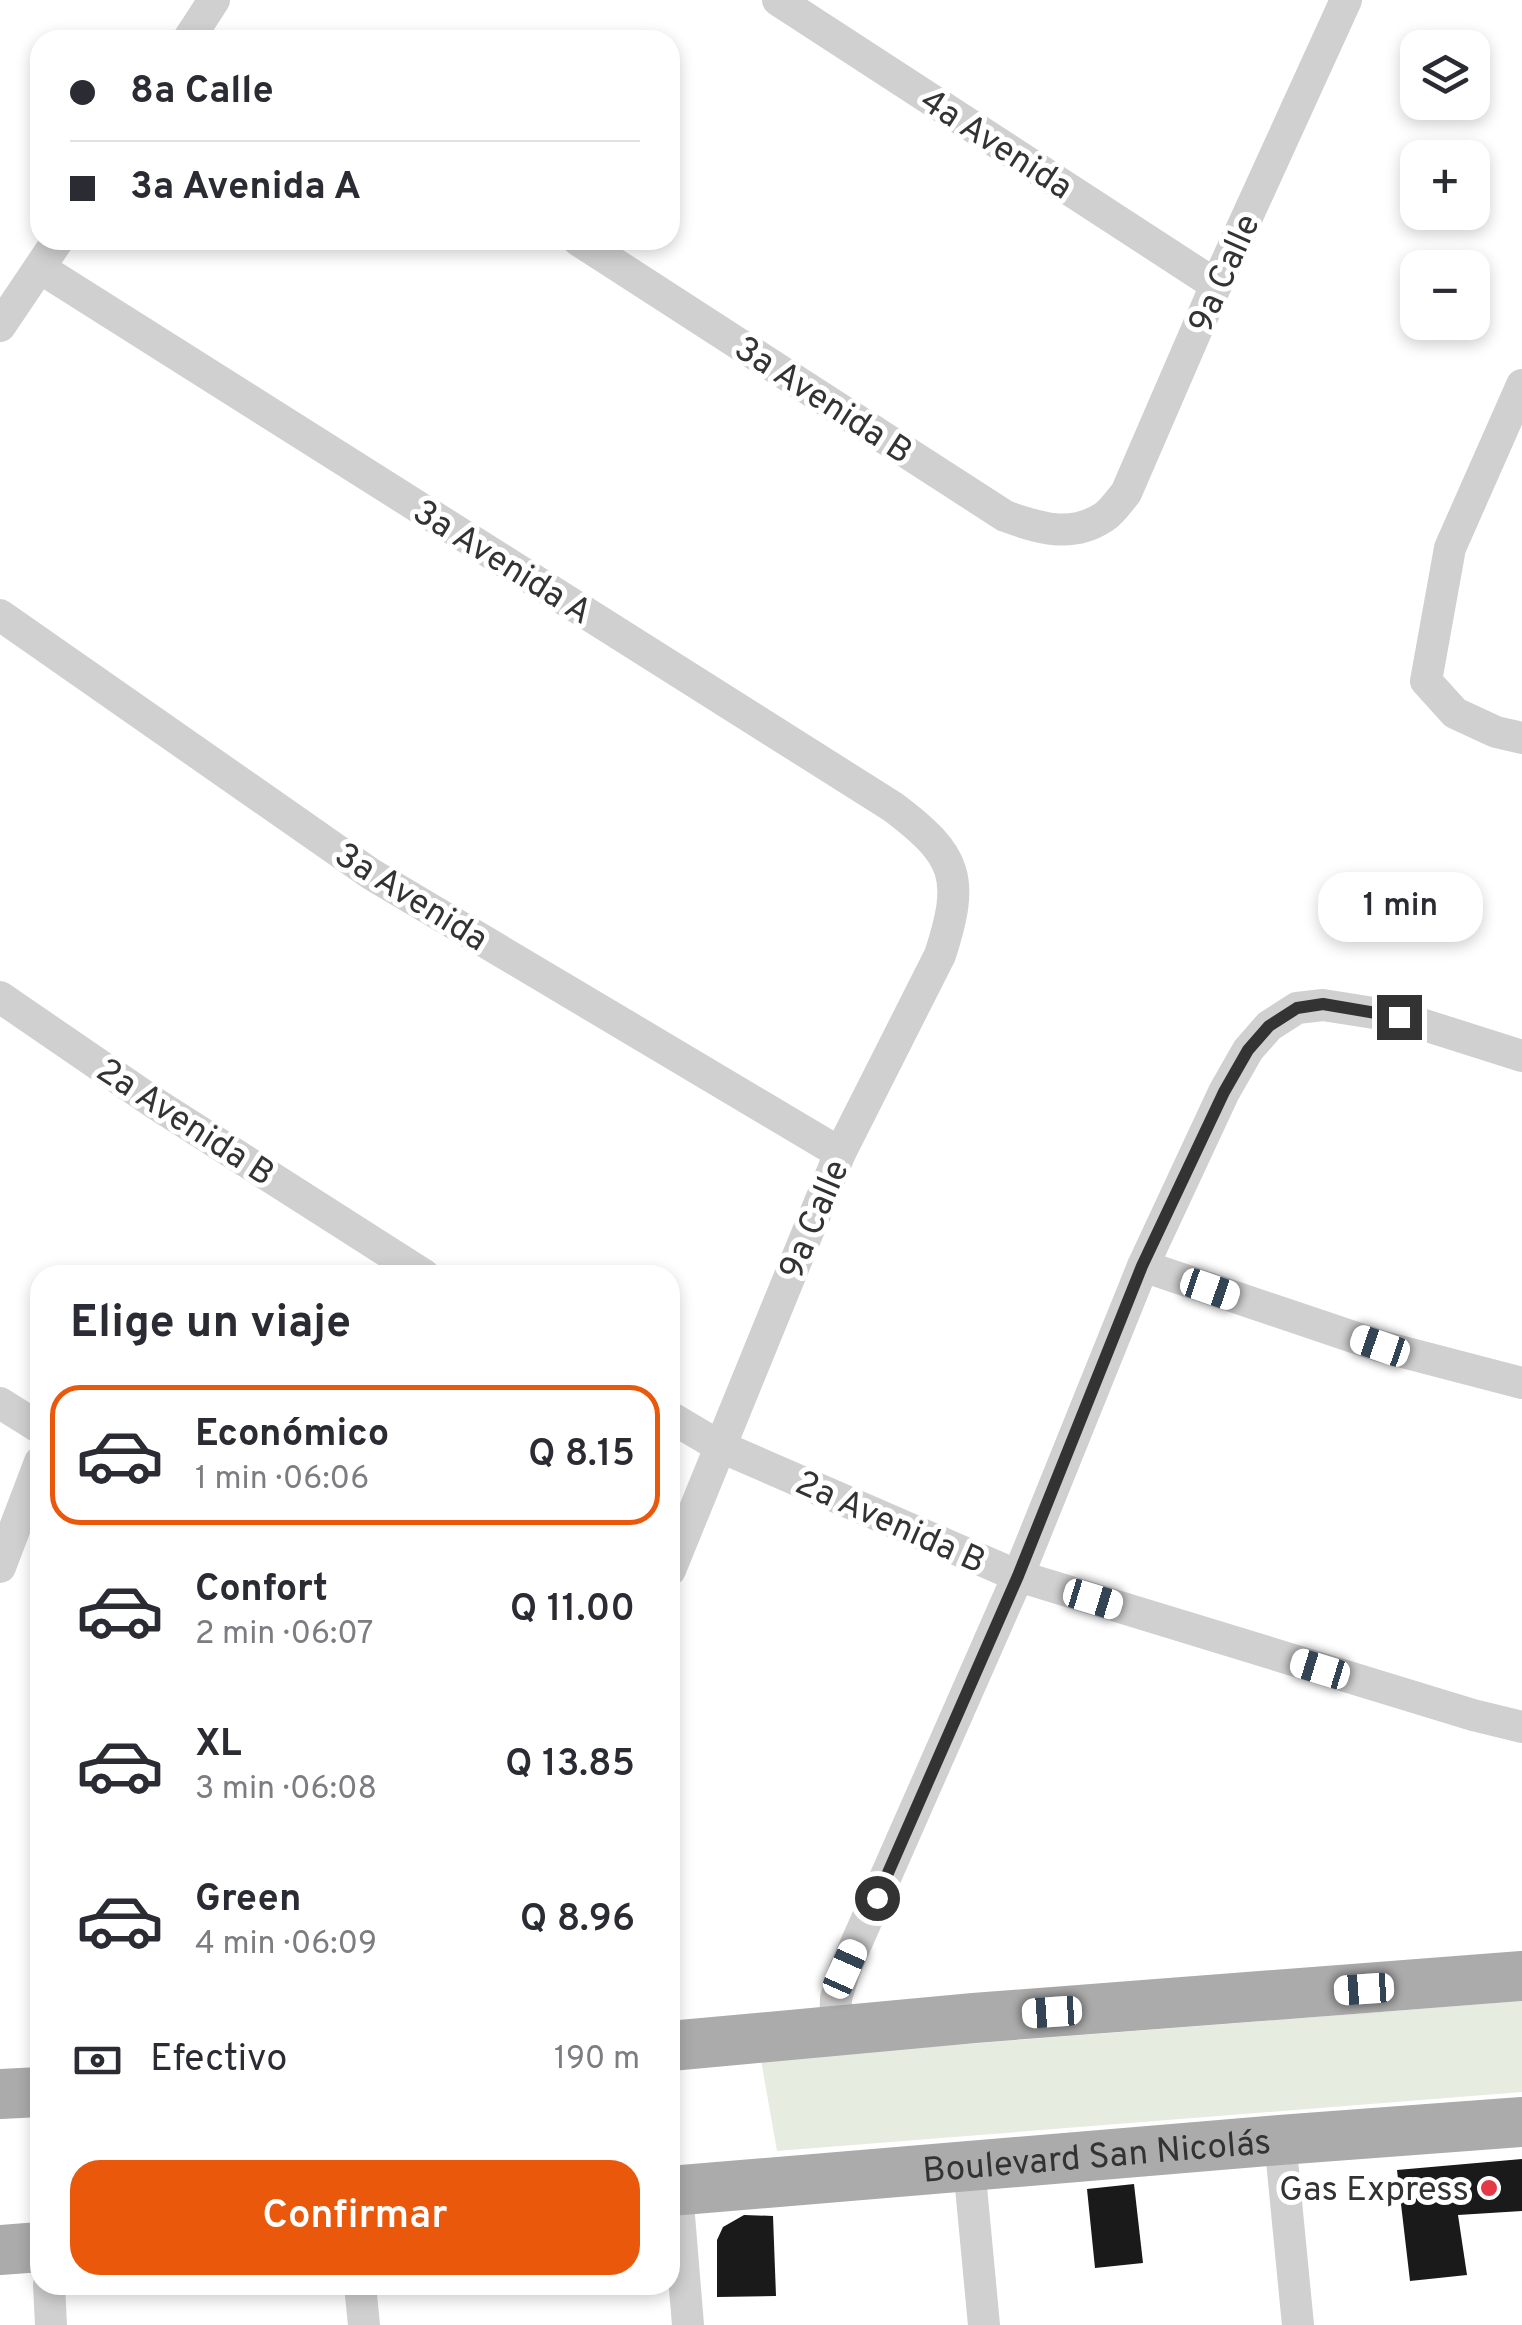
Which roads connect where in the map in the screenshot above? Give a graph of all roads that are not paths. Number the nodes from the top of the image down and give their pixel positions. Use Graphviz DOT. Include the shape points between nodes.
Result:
graph roads {
  1 [pos="214,0"];
  2 [pos="778,0"];
  3 [pos="1346,0"];
  4 [pos="194,30"];
  5 [pos="593,250"];
  6 [pos="49,254"];
  7 [pos="1216,285"];
  8 [pos="0,326"];
  9 [pos="1520,395"];
  10 [pos="1080,528"];
  11 [pos="0,615"];
  12 [pos="1522,738"];
  13 [pos="951,870"];
  14 [pos="0,997"];
  15 [pos="1522,1056"];
  16 [pos="840,1153"];
  17 [pos="408,1265"];
  18 [pos="1142,1266"];
  19 [pos="1522,1384"];
  20 [pos="0,1403"];
  21 [pos="30,1422"];
  22 [pos="680,1423"];
  23 [pos="720,1446"];
  24 [pos="30,1488"];
  25 [pos="680,1545"];
  26 [pos="0,1567"];
  27 [pos="1018,1576"];
  28 [pos="1522,1727"];
  29 [pos="1522,1976"];
  30 [pos="836,2031"];
  31 [pos="680,2045"];
  32 [pos="30,2092"];
  33 [pos="0,2094"];
  34 [pos="1522,2122"];
  35 [pos="1280,2140"];
  36 [pos="969,2166"];
  37 [pos="680,2190"];
  38 [pos="30,2248"];
  39 [pos="680,2248"];
  40 [pos="0,2250"];
  41 [pos="50,2295"];
  42 [pos="361,2295"];
  43 [pos="51,2325"];
  44 [pos="364,2325"];
  45 [pos="688,2325"];
  46 [pos="984,2325"];
  47 [pos="1298,2325"];
  1 -- 4 [label="street"];
  2 -- 7 [label="street, 4a Avenida"];
  3 -- 7 [label="street, 9a Calle"];
  5 -- 10 [label="street, 3a Avenida B" via="1005,516 1044,530"];
  6 -- 8 [label="street"];
  6 -- 13 [label="street, 3a Avenida A" via="893,808 924,831"];
  7 -- 10 [label="street, 9a Calle" via="1126,493 1106,516"];
  9 -- 12 [label="street" via="1450,548 1426,680 1455,713"];
  11 -- 16 [label="street, 3a Avenida" via="371,874"];
  13 -- 16 [label="street, 9a Calle" via="955,895 940,955"];
  14 -- 17 [label="street, 2a Avenida B"];
  15 -- 18 [label="street" via="1399,1017 1323,1004 1297,1008 1248,1050"];
  16 -- 23 [label="street, 9a Calle"];
  18 -- 19 [label="street" via="1380,1346"];
  18 -- 27 [label="street"];
  20 -- 21 [label="street"];
  22 -- 23 [label="street, 2a Avenida B"];
  23 -- 25 [label="street, 9a Calle"];
  23 -- 27 [label="street, 2a Avenida B"];
  24 -- 26 [label="street"];
  27 -- 28 [label="street, 2a Avenida B"];
  27 -- 30 [label="street" via="845,1969"];
  29 -- 30 [label="main road"];
  30 -- 31 [label="main road"];
  32 -- 33 [label="main road"];
  34 -- 35 [label="main road, Boulevard San Nicolás"];
  35 -- 36 [label="main road, Boulevard San Nicolás"];
  35 -- 47 [label="street"];
  36 -- 37 [label="main road, Boulevard San Nicolás"];
  36 -- 46 [label="street"];
  38 -- 40 [label="main road"];
  39 -- 45 [label="street"];
  41 -- 43 [label="street"];
  42 -- 44 [label="street"];
}
